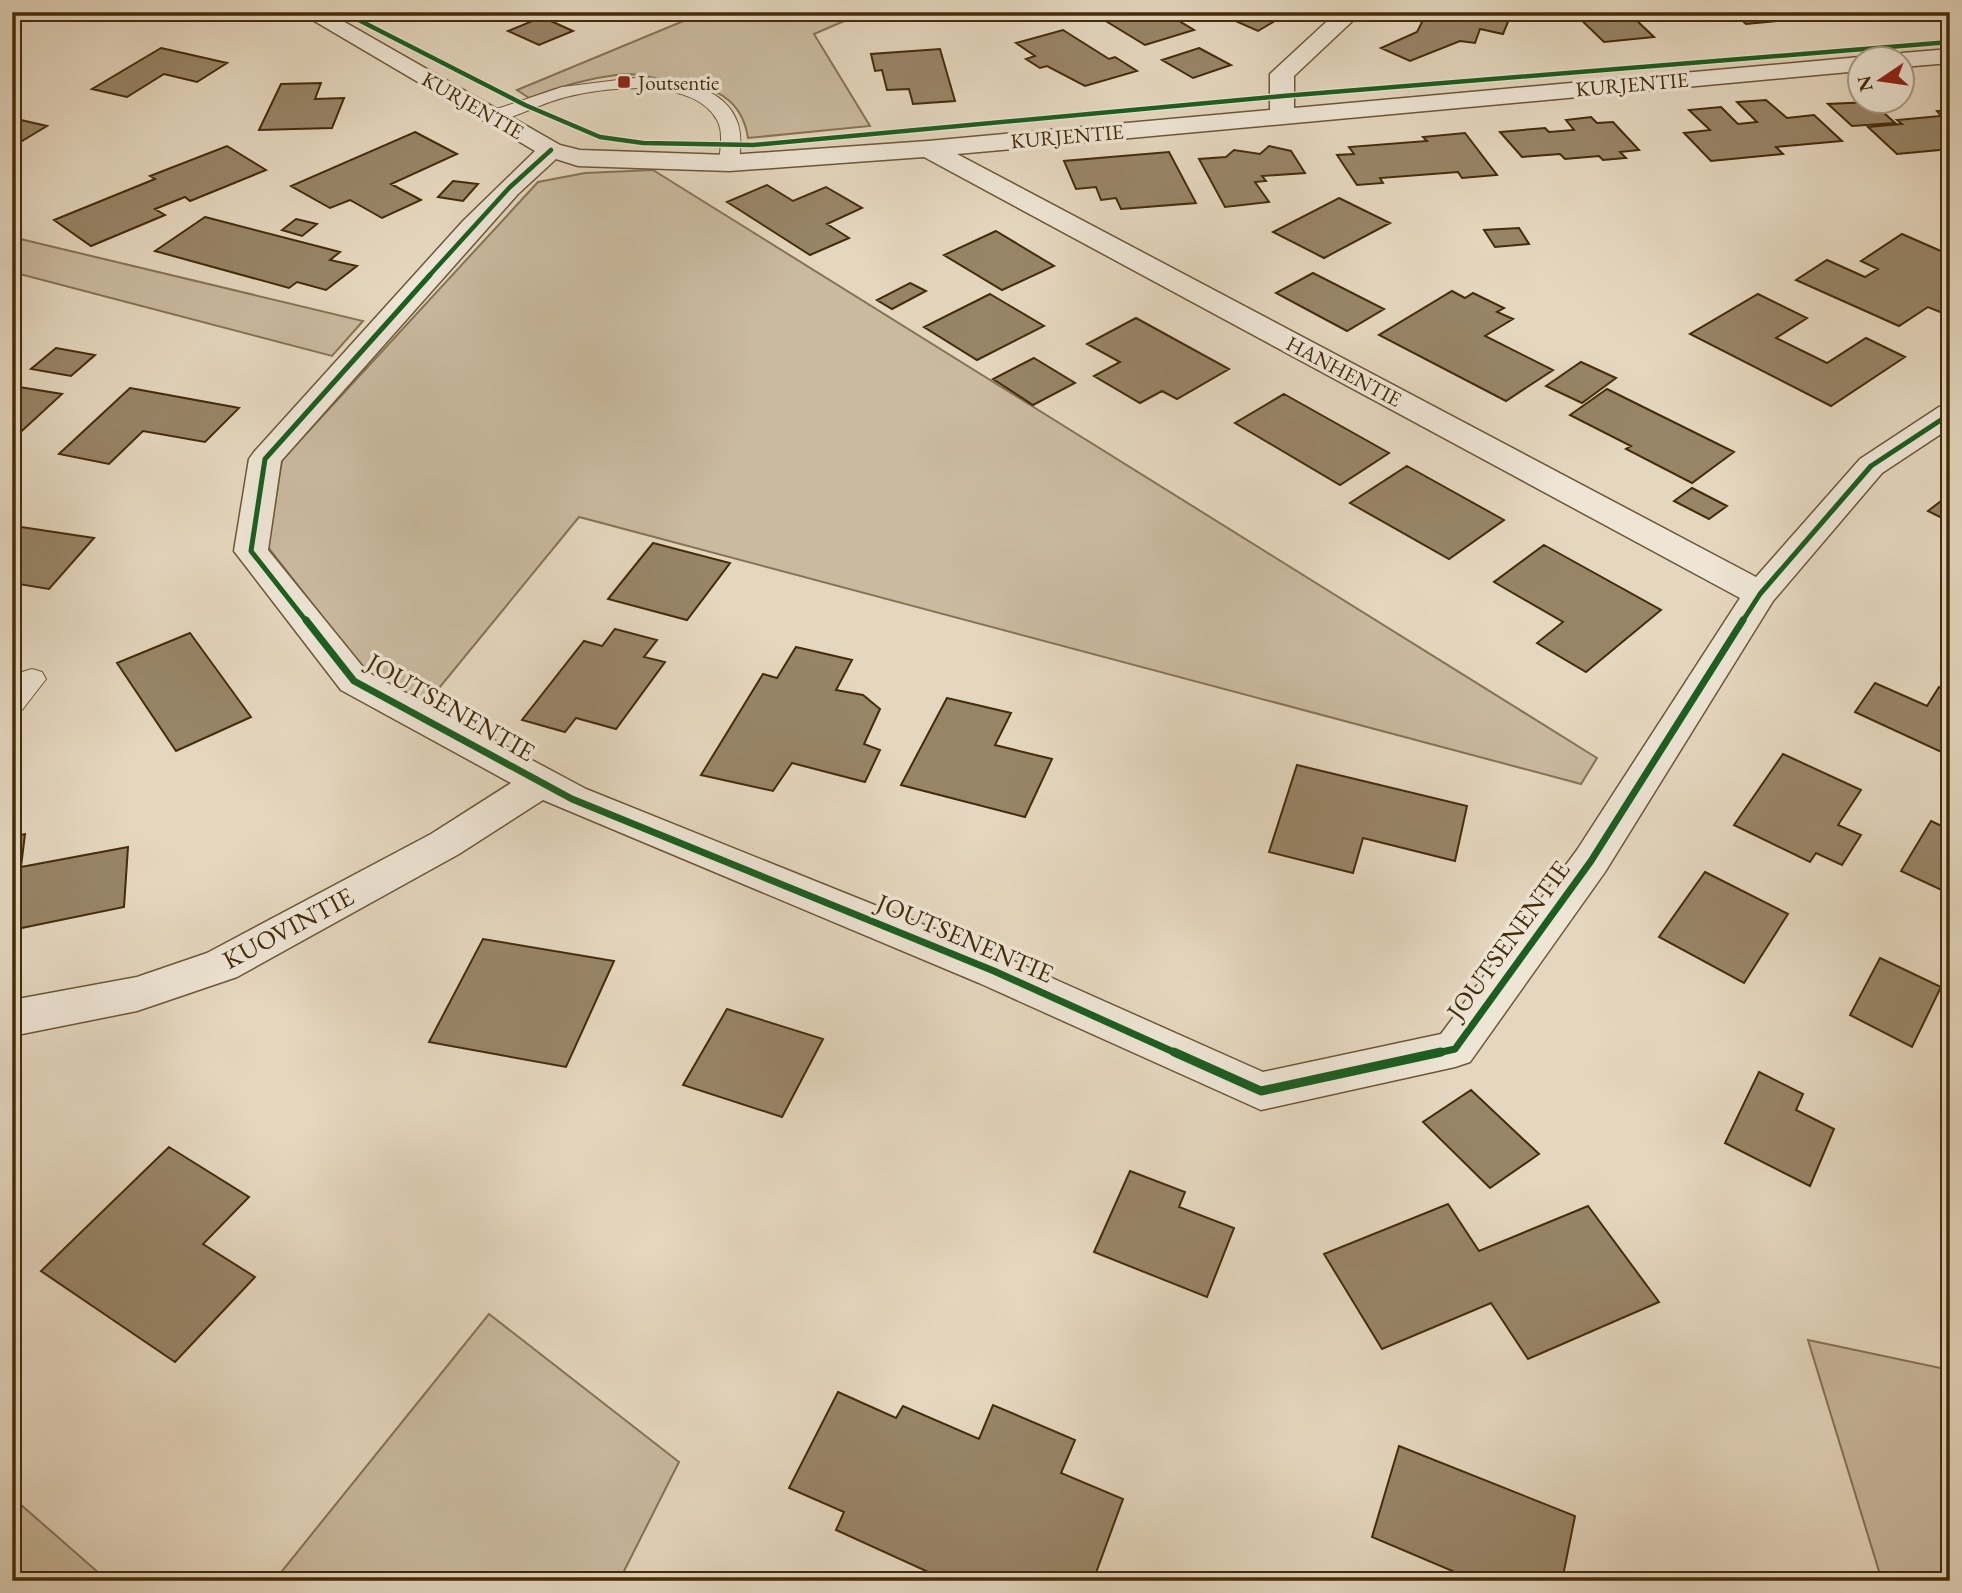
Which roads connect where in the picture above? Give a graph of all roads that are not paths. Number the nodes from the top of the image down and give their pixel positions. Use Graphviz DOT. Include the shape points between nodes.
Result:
graph roads {
  1 [pos="19,12"];
  2 [pos="310,12"];
  3 [pos="1351,12"];
  4 [pos="12,17"];
  5 [pos="1950,57"];
  6 [pos="1916,59"];
  7 [pos="1846,65"];
  8 [pos="1282,114"];
  9 [pos="495,116"];
  10 [pos="928,149"];
  11 [pos="551,150"];
  12 [pos="729,163"];
  13 [pos="1950,414"];
  14 [pos="1760,593"];
  15 [pos="32,679"];
  16 [pos="12,703"];
  17 [pos="541,783"];
  18 [pos="12,1018"];
  1 -- 4 [label="street"];
  2 -- 9 [label="street, KURJENTIE"];
  3 -- 8 [label="street" via="1282,74"];
  5 -- 6 [label="street"];
  7 -- 8 [label="street, KURJENTIE"];
  8 -- 10 [label="street, KURJENTIE"];
  9 -- 11 [label="street, KURJENTIE"];
  9 -- 12 [label="lane" via="570,90 624,82 688,89 716,104 728,122"];
  10 -- 12 [label="street, KURJENTIE"];
  10 -- 14 [label="street, HANHENTIE"];
  11 -- 12 [label="street, KURJENTIE" via="578,158"];
  11 -- 17 [label="street, JOUTSENENTIE" via="472,227 265,459 251,551 354,681"];
  13 -- 14 [label="street, JOUTSENENTIE" via="1871,466"];
  14 -- 17 [label="street, JOUTSENENTIE" via="1591,861 1455,1049 1261,1091 994,971"];
  15 -- 16 [label="lane"];
  17 -- 18 [label="street, KUOVINTIE" via="445,844 222,965 137,994"];
}
